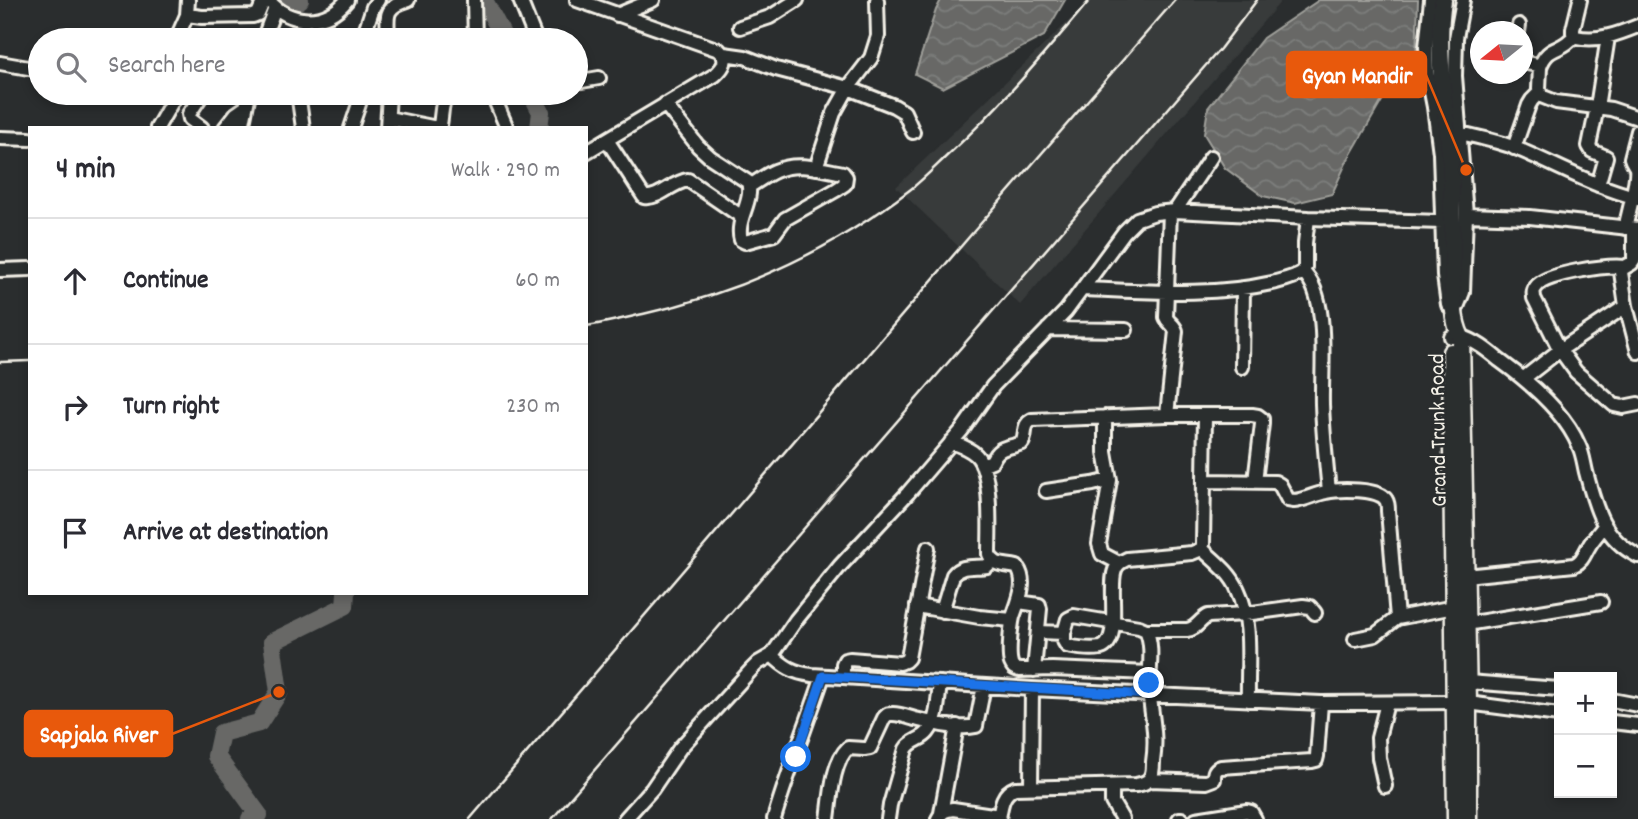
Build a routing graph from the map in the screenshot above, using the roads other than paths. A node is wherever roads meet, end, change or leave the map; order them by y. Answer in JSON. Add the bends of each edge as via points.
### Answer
{"nodes":[{"id":1,"x":188,"y":0,"type":"edge"},
{"id":2,"x":347,"y":0,"type":"edge"},
{"id":3,"x":378,"y":0,"type":"edge"},
{"id":4,"x":408,"y":0,"type":"edge"},
{"id":5,"x":474,"y":0,"type":"edge"},
{"id":6,"x":520,"y":0,"type":"edge"},
{"id":7,"x":577,"y":0,"type":"edge"},
{"id":8,"x":653,"y":0,"type":"edge"},
{"id":9,"x":797,"y":0,"type":"edge"},
{"id":10,"x":877,"y":0,"type":"edge"},
{"id":11,"x":1431,"y":0,"type":"edge"},
{"id":12,"x":1443,"y":0,"type":"edge"},
{"id":13,"x":1463,"y":0,"type":"edge"},
{"id":14,"x":1580,"y":0,"type":"edge"},
{"id":15,"x":269,"y":3,"type":"edge"},
{"id":16,"x":187,"y":15,"type":"junction"},
{"id":17,"x":617,"y":15,"type":"junction"},
{"id":18,"x":303,"y":19,"type":"junction"},
{"id":19,"x":1638,"y":26,"type":"edge"},
{"id":20,"x":740,"y":27,"type":"dead end"},
{"id":21,"x":181,"y":28,"type":"edge"},
{"id":22,"x":265,"y":28,"type":"edge"},
{"id":23,"x":302,"y":28,"type":"edge"},
{"id":24,"x":366,"y":28,"type":"edge"},
{"id":25,"x":388,"y":28,"type":"edge"},
{"id":26,"x":475,"y":28,"type":"edge"},
{"id":27,"x":531,"y":28,"type":"edge"},
{"id":28,"x":1574,"y":36,"type":"junction"},
{"id":29,"x":1608,"y":37,"type":"junction"},
{"id":30,"x":724,"y":54,"type":"junction"},
{"id":31,"x":0,"y":63,"type":"edge"},
{"id":32,"x":1533,"y":64,"type":"edge"},
{"id":33,"x":1540,"y":67,"type":"junction"},
{"id":34,"x":28,"y":68,"type":"edge"},
{"id":35,"x":599,"y":78,"type":"dead end"},
{"id":36,"x":588,"y":80,"type":"edge"},
{"id":37,"x":848,"y":88,"type":"junction"},
{"id":38,"x":1539,"y":93,"type":"junction"},
{"id":39,"x":665,"y":104,"type":"junction"},
{"id":40,"x":170,"y":105,"type":"edge"},
{"id":41,"x":194,"y":105,"type":"edge"},
{"id":42,"x":300,"y":105,"type":"edge"},
{"id":43,"x":359,"y":105,"type":"edge"},
{"id":44,"x":388,"y":105,"type":"edge"},
{"id":45,"x":442,"y":105,"type":"edge"},
{"id":46,"x":497,"y":105,"type":"edge"},
{"id":47,"x":246,"y":107,"type":"joint"},
{"id":48,"x":1597,"y":107,"type":"junction"},
{"id":49,"x":1638,"y":118,"type":"edge"},
{"id":50,"x":387,"y":123,"type":"edge"},
{"id":51,"x":158,"y":126,"type":"edge"},
{"id":52,"x":199,"y":126,"type":"edge"},
{"id":53,"x":227,"y":126,"type":"edge"},
{"id":54,"x":242,"y":126,"type":"edge"},
{"id":55,"x":303,"y":126,"type":"edge"},
{"id":56,"x":352,"y":126,"type":"edge"},
{"id":57,"x":420,"y":126,"type":"edge"},
{"id":58,"x":439,"y":126,"type":"edge"},
{"id":59,"x":506,"y":126,"type":"edge"},
{"id":60,"x":1638,"y":131,"type":"edge"},
{"id":61,"x":913,"y":132,"type":"dead end"},
{"id":62,"x":1460,"y":133,"type":"junction"},
{"id":63,"x":0,"y":138,"type":"edge"},
{"id":64,"x":28,"y":139,"type":"edge"},
{"id":65,"x":607,"y":140,"type":"junction"},
{"id":66,"x":1514,"y":148,"type":"junction"},
{"id":67,"x":588,"y":151,"type":"edge"},
{"id":68,"x":1211,"y":157,"type":"dead end"},
{"id":69,"x":816,"y":168,"type":"junction"},
{"id":70,"x":1598,"y":185,"type":"junction"},
{"id":71,"x":750,"y":187,"type":"junction"},
{"id":72,"x":1636,"y":197,"type":"edge"},
{"id":73,"x":1173,"y":211,"type":"junction"},
{"id":74,"x":1466,"y":215,"type":"junction"},
{"id":75,"x":742,"y":217,"type":"junction"},
{"id":76,"x":1308,"y":218,"type":"junction"},
{"id":77,"x":1442,"y":222,"type":"junction"},
{"id":78,"x":1633,"y":228,"type":"edge"},
{"id":79,"x":1632,"y":265,"type":"edge"},
{"id":80,"x":28,"y":269,"type":"edge"},
{"id":81,"x":0,"y":271,"type":"edge"},
{"id":82,"x":1303,"y":272,"type":"junction"},
{"id":83,"x":1243,"y":288,"type":"junction"},
{"id":84,"x":1082,"y":289,"type":"junction"},
{"id":85,"x":1167,"y":291,"type":"junction"},
{"id":86,"x":1626,"y":306,"type":"junction"},
{"id":87,"x":1634,"y":322,"type":"edge"},
{"id":88,"x":1456,"y":328,"type":"junction"},
{"id":89,"x":1048,"y":329,"type":"junction"},
{"id":90,"x":1126,"y":330,"type":"dead end"},
{"id":91,"x":1560,"y":351,"type":"junction"},
{"id":92,"x":1638,"y":352,"type":"edge"},
{"id":93,"x":1242,"y":367,"type":"dead end"},
{"id":94,"x":1524,"y":378,"type":"junction"},
{"id":95,"x":1638,"y":404,"type":"edge"},
{"id":96,"x":1167,"y":415,"type":"junction"},
{"id":97,"x":1205,"y":416,"type":"junction"},
{"id":98,"x":1105,"y":417,"type":"junction"},
{"id":99,"x":951,"y":442,"type":"junction"},
{"id":100,"x":982,"y":465,"type":"junction"},
{"id":101,"x":1110,"y":480,"type":"junction"},
{"id":102,"x":1205,"y":481,"type":"junction"},
{"id":103,"x":1255,"y":481,"type":"junction"},
{"id":104,"x":1046,"y":491,"type":"dead end"},
{"id":105,"x":1329,"y":491,"type":"junction"},
{"id":106,"x":1604,"y":526,"type":"junction"},
{"id":107,"x":928,"y":548,"type":"dead end"},
{"id":108,"x":1202,"y":549,"type":"junction"},
{"id":109,"x":1638,"y":556,"type":"edge"},
{"id":110,"x":992,"y":561,"type":"junction"},
{"id":111,"x":1119,"y":563,"type":"junction"},
{"id":112,"x":1465,"y":576,"type":"junction"},
{"id":113,"x":1019,"y":602,"type":"junction"},
{"id":114,"x":1601,"y":602,"type":"dead end"},
{"id":115,"x":917,"y":606,"type":"junction"},
{"id":116,"x":1454,"y":607,"type":"junction"},
{"id":117,"x":942,"y":611,"type":"junction"},
{"id":118,"x":1315,"y":613,"type":"dead end"},
{"id":119,"x":1245,"y":614,"type":"junction"},
{"id":120,"x":1397,"y":618,"type":"junction"},
{"id":121,"x":1012,"y":620,"type":"junction"},
{"id":122,"x":1112,"y":623,"type":"junction"},
{"id":123,"x":1466,"y":625,"type":"junction"},
{"id":124,"x":1146,"y":630,"type":"junction"},
{"id":125,"x":1038,"y":632,"type":"junction"},
{"id":126,"x":1065,"y":633,"type":"junction"},
{"id":127,"x":1355,"y":639,"type":"dead end"},
{"id":128,"x":772,"y":655,"type":"junction"},
{"id":129,"x":1034,"y":670,"type":"junction"},
{"id":130,"x":823,"y":676,"type":"junction"},
{"id":131,"x":843,"y":676,"type":"junction"},
{"id":132,"x":1150,"y":682,"type":"junction"},
{"id":133,"x":1468,"y":682,"type":"junction"},
{"id":134,"x":940,"y":683,"type":"junction"},
{"id":135,"x":984,"y":686,"type":"junction"},
{"id":136,"x":1032,"y":689,"type":"junction"},
{"id":137,"x":1554,"y":689,"type":"edge"},
{"id":138,"x":1248,"y":700,"type":"junction"},
{"id":139,"x":1617,"y":701,"type":"edge"},
{"id":140,"x":1321,"y":703,"type":"junction"},
{"id":141,"x":1387,"y":703,"type":"junction"},
{"id":142,"x":1461,"y":703,"type":"junction"},
{"id":143,"x":1638,"y":705,"type":"edge"},
{"id":144,"x":1554,"y":714,"type":"edge"},
{"id":145,"x":932,"y":723,"type":"junction"},
{"id":146,"x":1617,"y":723,"type":"edge"},
{"id":147,"x":1638,"y":725,"type":"edge"},
{"id":148,"x":957,"y":726,"type":"junction"},
{"id":149,"x":1150,"y":780,"type":"junction"},
{"id":150,"x":1112,"y":786,"type":"junction"},
{"id":151,"x":1385,"y":786,"type":"dead end"},
{"id":152,"x":1031,"y":787,"type":"junction"},
{"id":153,"x":940,"y":816,"type":"edge"},
{"id":154,"x":999,"y":818,"type":"edge"},
{"id":155,"x":625,"y":819,"type":"edge"},
{"id":156,"x":774,"y":819,"type":"edge"},
{"id":157,"x":828,"y":819,"type":"edge"},
{"id":158,"x":888,"y":819,"type":"edge"},
{"id":159,"x":1122,"y":819,"type":"edge"},
{"id":160,"x":1196,"y":819,"type":"edge"},
{"id":161,"x":1255,"y":819,"type":"edge"},
{"id":162,"x":1456,"y":819,"type":"edge"},
{"id":163,"x":1468,"y":819,"type":"edge"}],
"edges":[{"from":1,"to":16,"type":"street"},
{"from":2,"to":18,"type":"street","via":[[332,14]]},
{"from":3,"to":24,"type":"street"},
{"from":4,"to":25,"type":"street","via":[[389,9]]},
{"from":5,"to":26,"type":"street"},
{"from":6,"to":27,"type":"street"},
{"from":7,"to":17,"type":"street"},
{"from":8,"to":17,"type":"street"},
{"from":9,"to":20,"type":"street","via":[[770,18]]},
{"from":10,"to":37,"type":"street","via":[[878,36],[871,58]]},
{"from":11,"to":77,"type":"street","via":[[1427,71],[1440,153]]},
{"from":12,"to":88,"type":"main road","via":[[1439,47],[1451,176]]},
{"from":13,"to":62,"type":"street","via":[[1455,58]]},
{"from":14,"to":28,"type":"street"},
{"from":15,"to":16,"type":"street","via":[[253,16]]},
{"from":15,"to":18,"type":"street","via":[[284,14]]},
{"from":15,"to":22,"type":"street"},
{"from":16,"to":21,"type":"street"},
{"from":17,"to":30,"type":"street"},
{"from":18,"to":23,"type":"street"},
{"from":19,"to":29,"type":"street"},
{"from":28,"to":29,"type":"street"},
{"from":28,"to":33,"type":"street","via":[[1548,52]]},
{"from":29,"to":48,"type":"street"},
{"from":30,"to":37,"type":"street"},
{"from":30,"to":39,"type":"street","via":[[724,67],[715,75]]},
{"from":31,"to":34,"type":"street"},
{"from":32,"to":33,"type":"street"},
{"from":33,"to":38,"type":"street"},
{"from":35,"to":36,"type":"street"},
{"from":37,"to":61,"type":"street","via":[[904,112]]},
{"from":37,"to":69,"type":"street","via":[[834,113]]},
{"from":38,"to":48,"type":"street","via":[[1556,102]]},
{"from":38,"to":66,"type":"street","via":[[1529,105]]},
{"from":39,"to":65,"type":"street"},
{"from":39,"to":71,"type":"street","via":[[698,146]]},
{"from":40,"to":51,"type":"street"},
{"from":41,"to":52,"type":"street","via":[[188,114]]},
{"from":42,"to":55,"type":"street"},
{"from":43,"to":56,"type":"street"},
{"from":44,"to":50,"type":"street"},
{"from":45,"to":58,"type":"street"},
{"from":46,"to":59,"type":"street"},
{"from":47,"to":53,"type":"street"},
{"from":47,"to":54,"type":"street"},
{"from":48,"to":49,"type":"street"},
{"from":48,"to":70,"type":"street","via":[[1589,146],[1606,157]]},
{"from":50,"to":57,"type":"street"},
{"from":60,"to":72,"type":"street","via":[[1631,158],[1637,172]]},
{"from":62,"to":66,"type":"street"},
{"from":62,"to":74,"type":"street"},
{"from":63,"to":64,"type":"street"},
{"from":65,"to":67,"type":"street"},
{"from":65,"to":75,"type":"street","via":[[644,197],[688,180]]},
{"from":66,"to":70,"type":"street"},
{"from":68,"to":73,"type":"street"},
{"from":69,"to":71,"type":"street","via":[[788,167]]},
{"from":69,"to":75,"type":"street","via":[[843,173],[845,184],[785,219],[769,236],[741,240]]},
{"from":70,"to":72,"type":"street"},
{"from":71,"to":75,"type":"street"},
{"from":72,"to":78,"type":"street"},
{"from":73,"to":76,"type":"street"},
{"from":73,"to":84,"type":"street","via":[[1137,219]]},
{"from":73,"to":85,"type":"street"},
{"from":74,"to":78,"type":"street"},
{"from":74,"to":88,"type":"street"},
{"from":76,"to":77,"type":"street"},
{"from":76,"to":82,"type":"street"},
{"from":77,"to":88,"type":"street","via":[[1446,296]]},
{"from":78,"to":79,"type":"street"},
{"from":79,"to":86,"type":"street","via":[[1621,272]]},
{"from":79,"to":91,"type":"street","via":[[1575,272],[1536,287],[1534,298]]},
{"from":80,"to":81,"type":"street"},
{"from":82,"to":83,"type":"street"},
{"from":82,"to":105,"type":"street","via":[[1317,295],[1320,315]]},
{"from":83,"to":85,"type":"street"},
{"from":83,"to":93,"type":"street"},
{"from":84,"to":85,"type":"street"},
{"from":84,"to":89,"type":"street"},
{"from":85,"to":96,"type":"street","via":[[1166,317],[1176,331]]},
{"from":86,"to":87,"type":"street"},
{"from":86,"to":91,"type":"street"},
{"from":87,"to":92,"type":"street"},
{"from":88,"to":94,"type":"street"},
{"from":88,"to":112,"type":"main road","name":"Grand Trunk Road"},
{"from":88,"to":116,"type":"main road","name":"Grand Trunk Road"},
{"from":89,"to":90,"type":"street"},
{"from":89,"to":99,"type":"street","via":[[993,386]]},
{"from":91,"to":94,"type":"street"},
{"from":91,"to":95,"type":"street","via":[[1576,372],[1614,405]]},
{"from":94,"to":106,"type":"street","via":[[1573,434]]},
{"from":96,"to":97,"type":"street"},
{"from":96,"to":98,"type":"street"},
{"from":97,"to":102,"type":"street"},
{"from":97,"to":103,"type":"street","via":[[1262,419]]},
{"from":98,"to":100,"type":"street","via":[[1032,420],[1022,443],[999,450],[992,461]]},
{"from":98,"to":101,"type":"street"},
{"from":99,"to":100,"type":"street","via":[[977,456]]},
{"from":99,"to":128,"type":"street","via":[[840,566]]},
{"from":100,"to":110,"type":"street"},
{"from":101,"to":104,"type":"street"},
{"from":101,"to":111,"type":"street","via":[[1099,544],[1101,554]]},
{"from":102,"to":103,"type":"street"},
{"from":102,"to":108,"type":"street"},
{"from":103,"to":105,"type":"street","via":[[1275,482],[1294,502]]},
{"from":105,"to":120,"type":"street","via":[[1372,492],[1386,500]]},
{"from":106,"to":109,"type":"street","via":[[1614,540]]},
{"from":106,"to":112,"type":"street","via":[[1574,565]]},
{"from":107,"to":115,"type":"street"},
{"from":108,"to":111,"type":"street"},
{"from":108,"to":119,"type":"street","via":[[1238,588]]},
{"from":110,"to":113,"type":"street","via":[[1021,572]]},
{"from":110,"to":117,"type":"street","via":[[987,566],[956,570]]},
{"from":111,"to":122,"type":"street","via":[[1113,574]]},
{"from":112,"to":123,"type":"main road","name":"Grand Trunk Road"},
{"from":113,"to":121,"type":"street"},
{"from":113,"to":125,"type":"street","via":[[1039,606]]},
{"from":114,"to":123,"type":"street"},
{"from":115,"to":117,"type":"street"},
{"from":115,"to":131,"type":"street","via":[[905,662],[845,660]]},
{"from":116,"to":120,"type":"street"},
{"from":116,"to":142,"type":"main road","name":"Grand Trunk Road"},
{"from":117,"to":121,"type":"street"},
{"from":118,"to":119,"type":"street","via":[[1303,606]]},
{"from":119,"to":124,"type":"street","via":[[1208,616],[1187,631]]},
{"from":119,"to":138,"type":"street"},
{"from":120,"to":127,"type":"street","via":[[1375,635]]},
{"from":121,"to":129,"type":"street","via":[[1011,664],[1015,669]]},
{"from":122,"to":124,"type":"street"},
{"from":122,"to":126,"type":"street","via":[[1074,616],[1068,619]]},
{"from":122,"to":126,"type":"street","via":[[1111,638],[1100,648],[1067,646]]},
{"from":123,"to":133,"type":"main road","name":"Grand Trunk Road"},
{"from":124,"to":132,"type":"street"},
{"from":125,"to":126,"type":"street"},
{"from":125,"to":129,"type":"street"},
{"from":128,"to":130,"type":"street","via":[[797,673]]},
{"from":128,"to":155,"type":"street","via":[[758,663],[702,723]]},
{"from":129,"to":132,"type":"street"},
{"from":130,"to":131,"type":"street"},
{"from":130,"to":156,"type":"street"},
{"from":131,"to":134,"type":"street"},
{"from":132,"to":136,"type":"street"},
{"from":132,"to":138,"type":"street"},
{"from":132,"to":149,"type":"street","via":[[1156,744]]},
{"from":133,"to":137,"type":"street"},
{"from":133,"to":142,"type":"main road","name":"Grand Trunk Road"},
{"from":134,"to":135,"type":"street"},
{"from":134,"to":145,"type":"street"},
{"from":135,"to":136,"type":"street"},
{"from":135,"to":148,"type":"street","via":[[976,726]]},
{"from":136,"to":152,"type":"street"},
{"from":138,"to":140,"type":"street"},
{"from":139,"to":143,"type":"street"},
{"from":140,"to":141,"type":"street"},
{"from":140,"to":149,"type":"street","via":[[1316,760],[1221,767],[1206,782]]},
{"from":141,"to":142,"type":"street"},
{"from":141,"to":151,"type":"street","via":[[1378,738]]},
{"from":142,"to":144,"type":"street"},
{"from":142,"to":162,"type":"main road","name":"Grand Trunk Road"},
{"from":142,"to":163,"type":"main road","name":"Grand Trunk Road"},
{"from":145,"to":148,"type":"street"},
{"from":145,"to":157,"type":"street","via":[[891,713],[870,748],[846,750],[836,769]]},
{"from":145,"to":158,"type":"street","via":[[928,733],[907,746]]},
{"from":146,"to":147,"type":"street"},
{"from":148,"to":153,"type":"street"},
{"from":149,"to":150,"type":"street"},
{"from":150,"to":152,"type":"street"},
{"from":150,"to":159,"type":"street","via":[[1112,803]]},
{"from":152,"to":154,"type":"street","via":[[1007,792]]},
{"from":153,"to":154,"type":"street","via":[[953,809]]},
{"from":160,"to":161,"type":"street","via":[[1247,811]]}]}
